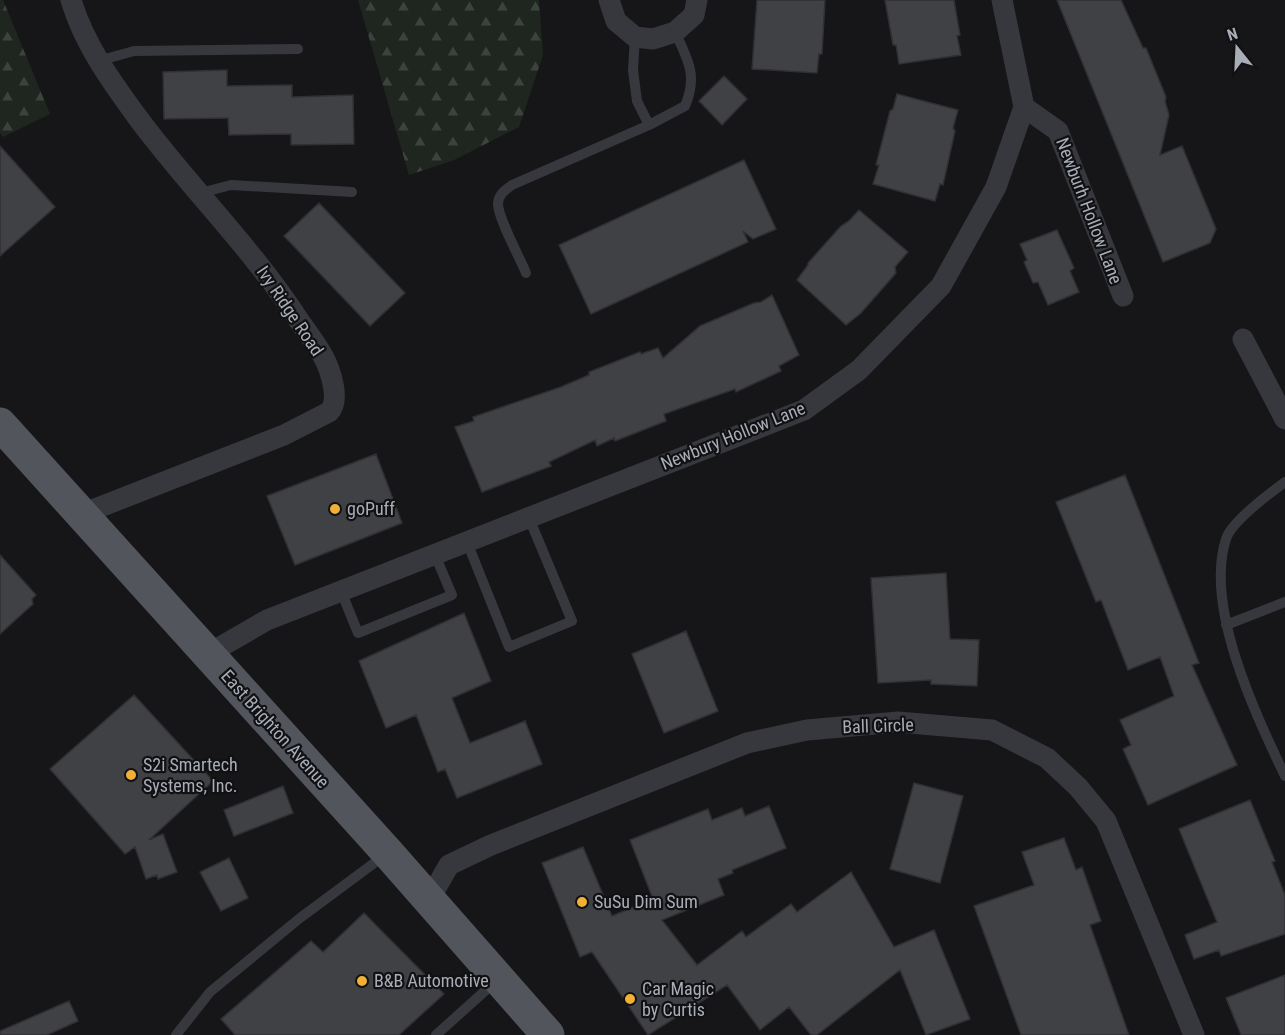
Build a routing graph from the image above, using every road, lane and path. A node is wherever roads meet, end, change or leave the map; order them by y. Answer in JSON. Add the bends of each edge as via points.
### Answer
{"nodes":[{"id":1,"x":71,"y":0,"type":"edge"},
{"id":2,"x":609,"y":0,"type":"edge"},
{"id":3,"x":697,"y":0,"type":"edge"},
{"id":4,"x":1002,"y":0,"type":"edge"},
{"id":5,"x":675,"y":32,"type":"junction"},
{"id":6,"x":634,"y":37,"type":"junction"},
{"id":7,"x":298,"y":48,"type":"dead end"},
{"id":8,"x":98,"y":61,"type":"junction"},
{"id":9,"x":1024,"y":107,"type":"junction"},
{"id":10,"x":649,"y":125,"type":"junction"},
{"id":11,"x":352,"y":192,"type":"dead end"},
{"id":12,"x":200,"y":193,"type":"junction"},
{"id":13,"x":526,"y":273,"type":"dead end"},
{"id":14,"x":1123,"y":296,"type":"dead end"},
{"id":15,"x":1243,"y":339,"type":"dead end"},
{"id":16,"x":1285,"y":419,"type":"edge"},
{"id":17,"x":0,"y":424,"type":"edge"},
{"id":18,"x":1285,"y":482,"type":"edge"},
{"id":19,"x":82,"y":513,"type":"junction"},
{"id":20,"x":529,"y":518,"type":"junction"},
{"id":21,"x":467,"y":542,"type":"junction"},
{"id":22,"x":435,"y":555,"type":"junction"},
{"id":23,"x":341,"y":591,"type":"junction"},
{"id":24,"x":1285,"y":602,"type":"edge"},
{"id":25,"x":1226,"y":625,"type":"junction"},
{"id":26,"x":208,"y":654,"type":"junction"},
{"id":27,"x":1285,"y":776,"type":"edge"},
{"id":28,"x":388,"y":853,"type":"junction"},
{"id":29,"x":429,"y":900,"type":"junction"},
{"id":30,"x":499,"y":978,"type":"junction"},
{"id":31,"x":176,"y":1035,"type":"edge"},
{"id":32,"x":436,"y":1035,"type":"edge"},
{"id":33,"x":548,"y":1035,"type":"edge"},
{"id":34,"x":1194,"y":1035,"type":"edge"}],
"edges":[{"from":1,"to":8,"type":"street","name":"Ivy Ridge Road","via":[[77,21]]},
{"from":2,"to":6,"type":"street","via":[[616,21]]},
{"from":3,"to":5,"type":"street","via":[[694,15]]},
{"from":4,"to":9,"type":"street"},
{"from":5,"to":6,"type":"street","via":[[653,39]]},
{"from":5,"to":10,"type":"lane","via":[[692,76],[690,96],[685,106]]},
{"from":6,"to":10,"type":"lane","via":[[637,101]]},
{"from":7,"to":8,"type":"lane","via":[[134,51]]},
{"from":8,"to":12,"type":"street","name":"Ivy Ridge Road","via":[[139,120]]},
{"from":9,"to":14,"type":"street","name":"Newburh Hollow Lane","via":[[1058,130]]},
{"from":9,"to":20,"type":"street","name":"Newbury Hollow Lane","via":[[996,187],[941,286],[859,370],[804,410]]},
{"from":10,"to":13,"type":"lane","via":[[502,192],[498,204],[501,216]]},
{"from":11,"to":12,"type":"lane","via":[[231,185]]},
{"from":12,"to":19,"type":"street","name":"Ivy Ridge Road","via":[[277,286],[323,357],[335,394],[333,408],[284,435]]},
{"from":15,"to":16,"type":"street"},
{"from":17,"to":19,"type":"main road","name":"East Brighton Avenue"},
{"from":18,"to":25,"type":"lane","via":[[1254,505],[1226,537],[1219,583]]},
{"from":19,"to":26,"type":"main road","name":"East Brighton Avenue"},
{"from":20,"to":21,"type":"street","name":"Newbury Hollow Lane"},
{"from":20,"to":21,"type":"lane","via":[[572,621],[509,647]]},
{"from":21,"to":22,"type":"street","name":"Newbury Hollow Lane"},
{"from":22,"to":23,"type":"street","name":"Newbury Hollow Lane"},
{"from":22,"to":23,"type":"lane","via":[[452,595],[358,633]]},
{"from":23,"to":26,"type":"street","name":"Newbury Hollow Lane","via":[[267,620]]},
{"from":24,"to":25,"type":"lane"},
{"from":25,"to":27,"type":"lane","via":[[1257,718]]},
{"from":26,"to":28,"type":"main road","name":"East Brighton Avenue"},
{"from":28,"to":29,"type":"main road","name":"East Brighton Avenue"},
{"from":28,"to":31,"type":"lane","via":[[210,992]]},
{"from":29,"to":30,"type":"main road","name":"East Brighton Avenue"},
{"from":29,"to":34,"type":"street","name":"Ball Circle","via":[[449,865],[747,743],[807,730],[898,722],[992,730],[1047,758],[1106,821]]},
{"from":30,"to":32,"type":"lane"},
{"from":30,"to":33,"type":"main road","name":"East Brighton Avenue"}]}
